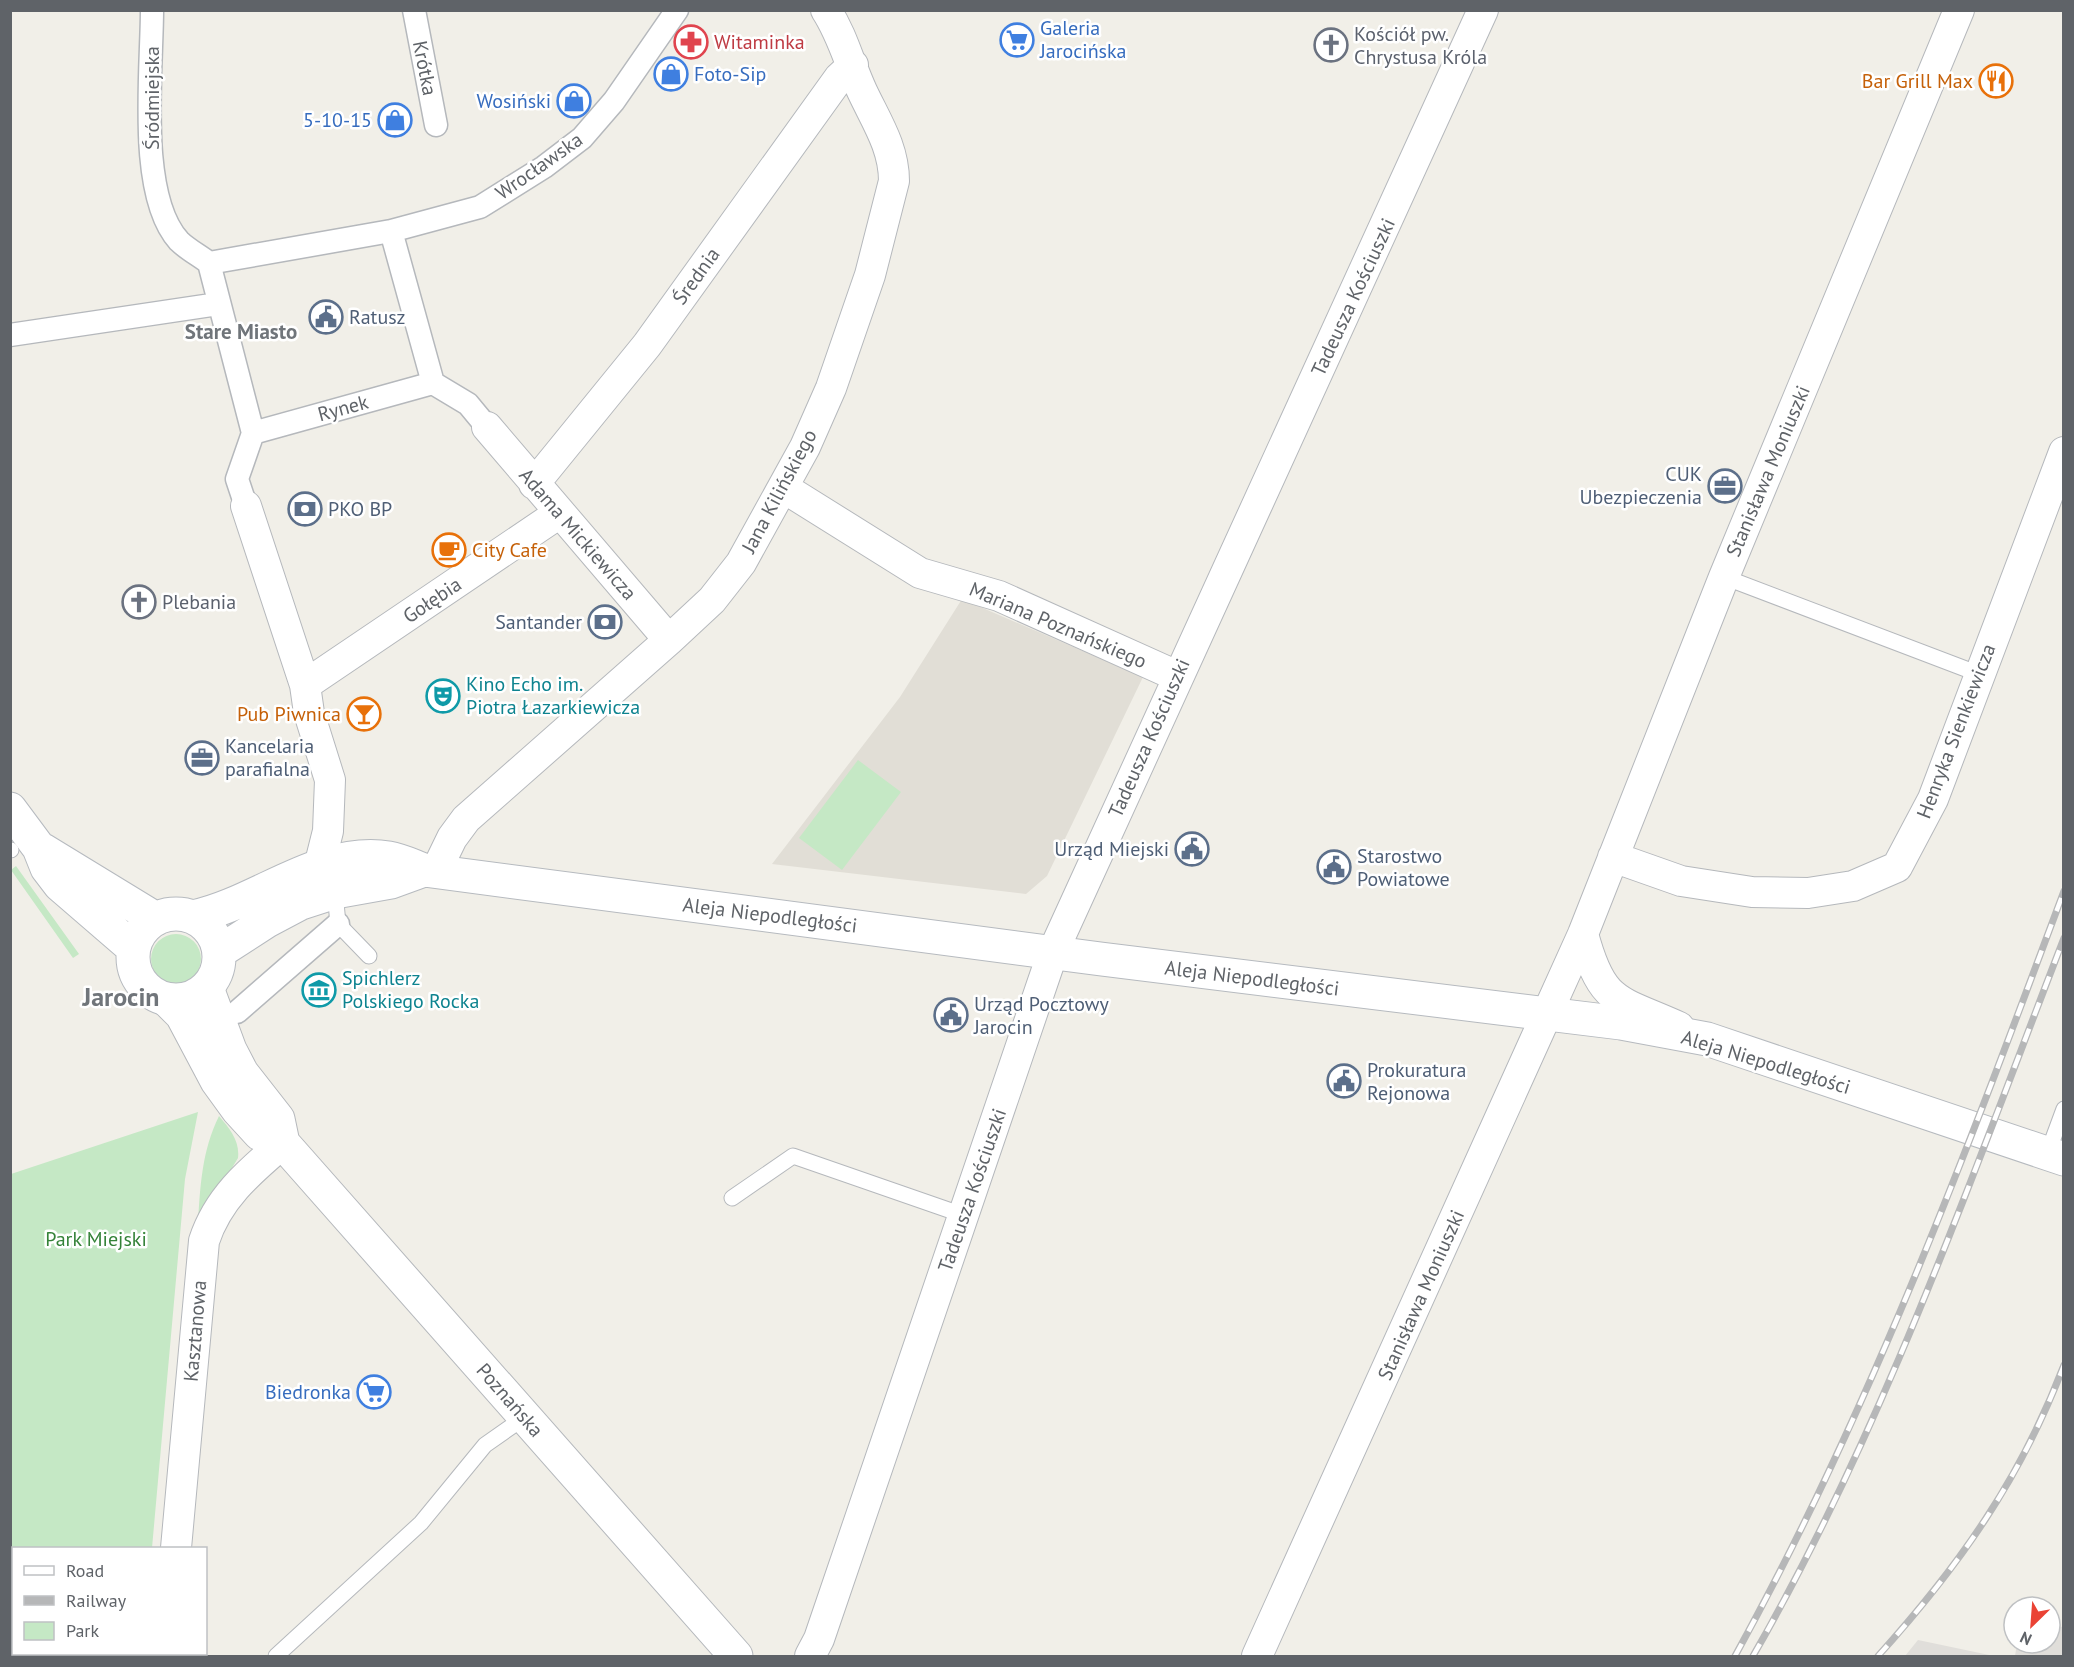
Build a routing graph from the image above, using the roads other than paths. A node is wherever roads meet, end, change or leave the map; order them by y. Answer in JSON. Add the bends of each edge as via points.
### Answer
{"nodes":[{"id":1,"x":152,"y":10,"type":"edge"},
{"id":2,"x":414,"y":10,"type":"edge"},
{"id":3,"x":677,"y":10,"type":"edge"},
{"id":4,"x":826,"y":10,"type":"edge"},
{"id":5,"x":1483,"y":10,"type":"edge"},
{"id":6,"x":1959,"y":10,"type":"edge"},
{"id":7,"x":853,"y":65,"type":"junction"},
{"id":8,"x":436,"y":125,"type":"dead end"},
{"id":9,"x":391,"y":231,"type":"junction"},
{"id":10,"x":209,"y":262,"type":"junction"},
{"id":11,"x":218,"y":304,"type":"junction"},
{"id":12,"x":10,"y":335,"type":"edge"},
{"id":13,"x":433,"y":383,"type":"junction"},
{"id":14,"x":487,"y":428,"type":"joint"},
{"id":15,"x":253,"y":433,"type":"junction"},
{"id":16,"x":2064,"y":452,"type":"edge"},
{"id":17,"x":534,"y":483,"type":"junction"},
{"id":18,"x":784,"y":488,"type":"junction"},
{"id":19,"x":246,"y":506,"type":"joint"},
{"id":20,"x":558,"y":514,"type":"junction"},
{"id":21,"x":1724,"y":577,"type":"junction"},
{"id":22,"x":669,"y":640,"type":"junction"},
{"id":23,"x":1979,"y":674,"type":"junction"},
{"id":24,"x":1177,"y":676,"type":"junction"},
{"id":25,"x":305,"y":685,"type":"junction"},
{"id":26,"x":10,"y":809,"type":"edge"},
{"id":27,"x":20,"y":849,"type":"edge"},
{"id":28,"x":1613,"y":857,"type":"junction"},
{"id":29,"x":430,"y":870,"type":"junction"},
{"id":30,"x":327,"y":879,"type":"junction"},
{"id":31,"x":193,"y":917,"type":"junction"},
{"id":32,"x":156,"y":919,"type":"junction"},
{"id":33,"x":338,"y":924,"type":"junction"},
{"id":34,"x":1583,"y":934,"type":"junction"},
{"id":35,"x":133,"y":948,"type":"junction"},
{"id":36,"x":219,"y":952,"type":"junction"},
{"id":37,"x":1053,"y":952,"type":"junction"},
{"id":38,"x":369,"y":956,"type":"dead end"},
{"id":39,"x":207,"y":988,"type":"junction"},
{"id":40,"x":167,"y":1000,"type":"junction"},
{"id":41,"x":237,"y":1012,"type":"dead end"},
{"id":42,"x":1547,"y":1014,"type":"junction"},
{"id":43,"x":1707,"y":1039,"type":"junction"},
{"id":44,"x":2064,"y":1109,"type":"edge"},
{"id":45,"x":283,"y":1143,"type":"junction"},
{"id":46,"x":2055,"y":1157,"type":"edge"},
{"id":47,"x":732,"y":1198,"type":"dead end"},
{"id":48,"x":963,"y":1215,"type":"junction"},
{"id":49,"x":525,"y":1417,"type":"junction"},
{"id":50,"x":176,"y":1547,"type":"edge"},
{"id":51,"x":276,"y":1656,"type":"edge"},
{"id":52,"x":736,"y":1656,"type":"edge"},
{"id":53,"x":810,"y":1656,"type":"edge"},
{"id":54,"x":1257,"y":1656,"type":"edge"}],
"edges":[{"from":1,"to":10,"type":"street","name":"Śródmiejska","via":[[149,148],[156,184],[166,218],[179,241]]},
{"from":2,"to":8,"type":"street","name":"Krótka"},
{"from":3,"to":9,"type":"street","name":"Wrocławska","via":[[615,101],[582,138],[480,207]]},
{"from":4,"to":7,"type":"street","name":"Jana Kilińskiego"},
{"from":5,"to":24,"type":"street","name":"Tadeusza Kościuszki"},
{"from":6,"to":21,"type":"street","name":"Stanisława Moniuszki"},
{"from":7,"to":17,"type":"street","name":"Średnia","via":[[839,78],[647,345]]},
{"from":7,"to":18,"type":"street","name":"Jana Kilińskiego","via":[[881,125],[894,166],[894,181],[870,275],[842,360]]},
{"from":9,"to":10,"type":"street"},
{"from":9,"to":13,"type":"street"},
{"from":10,"to":11,"type":"street"},
{"from":11,"to":12,"type":"street"},
{"from":11,"to":15,"type":"street"},
{"from":13,"to":14,"type":"street","via":[[468,404]]},
{"from":13,"to":15,"type":"street","name":"Rynek"},
{"from":14,"to":17,"type":"street","name":"Adama Mickiewicza"},
{"from":15,"to":19,"type":"street","via":[[237,479]]},
{"from":16,"to":23,"type":"street","name":"Henryka Sienkiewicza"},
{"from":17,"to":20,"type":"street","name":"Adama Mickiewicza"},
{"from":18,"to":22,"type":"street","name":"Jana Kilińskiego","via":[[727,583]]},
{"from":18,"to":24,"type":"street","name":"Mariana Poznańskiego","via":[[920,573],[999,596]]},
{"from":19,"to":25,"type":"street"},
{"from":20,"to":22,"type":"street","name":"Adama Mickiewicza"},
{"from":20,"to":25,"type":"street","name":"Gołębia"},
{"from":21,"to":23,"type":"lane"},
{"from":21,"to":28,"type":"street","name":"Stanisława Moniuszki"},
{"from":22,"to":29,"type":"street","name":"Jana Kilińskiego","via":[[466,819]]},
{"from":23,"to":28,"type":"street","name":"Henryka Sienkiewicza","via":[[1933,799],[1898,867],[1853,886],[1808,893],[1752,892],[1681,881]]},
{"from":24,"to":37,"type":"street","name":"Tadeusza Kościuszki"},
{"from":25,"to":30,"type":"street","via":[[330,780]]},
{"from":26,"to":27,"type":"main road"},
{"from":27,"to":32,"type":"main road"},
{"from":27,"to":35,"type":"main road","via":[[47,868],[60,885]]},
{"from":28,"to":34,"type":"street","name":"Stanisława Moniuszki"},
{"from":29,"to":30,"type":"main road","name":"Aleja Niepodległości","via":[[391,882]]},
{"from":29,"to":37,"type":"main road","name":"Aleja Niepodległości"},
{"from":30,"to":31,"type":"main road","name":"Aleja Niepodległości","via":[[277,883],[229,908]]},
{"from":30,"to":33,"type":"lane"},
{"from":30,"to":36,"type":"main road","name":"Aleja Niepodległości","via":[[301,903]]},
{"from":31,"to":32,"type":"main road","via":[[174,914]]},
{"from":31,"to":36,"type":"main road","via":[[208,928]]},
{"from":32,"to":35,"type":"main road","via":[[146,926]]},
{"from":33,"to":38,"type":"lane"},
{"from":33,"to":41,"type":"street"},
{"from":34,"to":42,"type":"street","name":"Stanisława Moniuszki"},
{"from":34,"to":43,"type":"street","via":[[1596,974],[1613,998]]},
{"from":35,"to":40,"type":"main road","via":[[135,972],[142,985]]},
{"from":36,"to":39,"type":"main road","via":[[217,970]]},
{"from":37,"to":42,"type":"main road","name":"Aleja Niepodległości"},
{"from":37,"to":48,"type":"street","name":"Tadeusza Kościuszki"},
{"from":39,"to":40,"type":"main road","via":[[189,999]]},
{"from":39,"to":45,"type":"main road","name":"Poznańska","via":[[230,1050],[278,1119]]},
{"from":40,"to":45,"type":"main road","name":"Poznańska","via":[[182,1015],[217,1081],[238,1110],[260,1134]]},
{"from":42,"to":43,"type":"main road","name":"Aleja Niepodległości"},
{"from":42,"to":54,"type":"street","name":"Stanisława Moniuszki"},
{"from":43,"to":46,"type":"main road","name":"Aleja Niepodległości"},
{"from":44,"to":46,"type":"lane"},
{"from":45,"to":49,"type":"main road","name":"Poznańska"},
{"from":45,"to":50,"type":"street","name":"Kasztanowa","via":[[226,1196],[204,1241]]},
{"from":47,"to":48,"type":"lane","via":[[793,1156]]},
{"from":48,"to":53,"type":"street","name":"Tadeusza Kościuszki"},
{"from":49,"to":51,"type":"lane","via":[[485,1445],[421,1523]]},
{"from":49,"to":52,"type":"main road","name":"Poznańska"}]}
